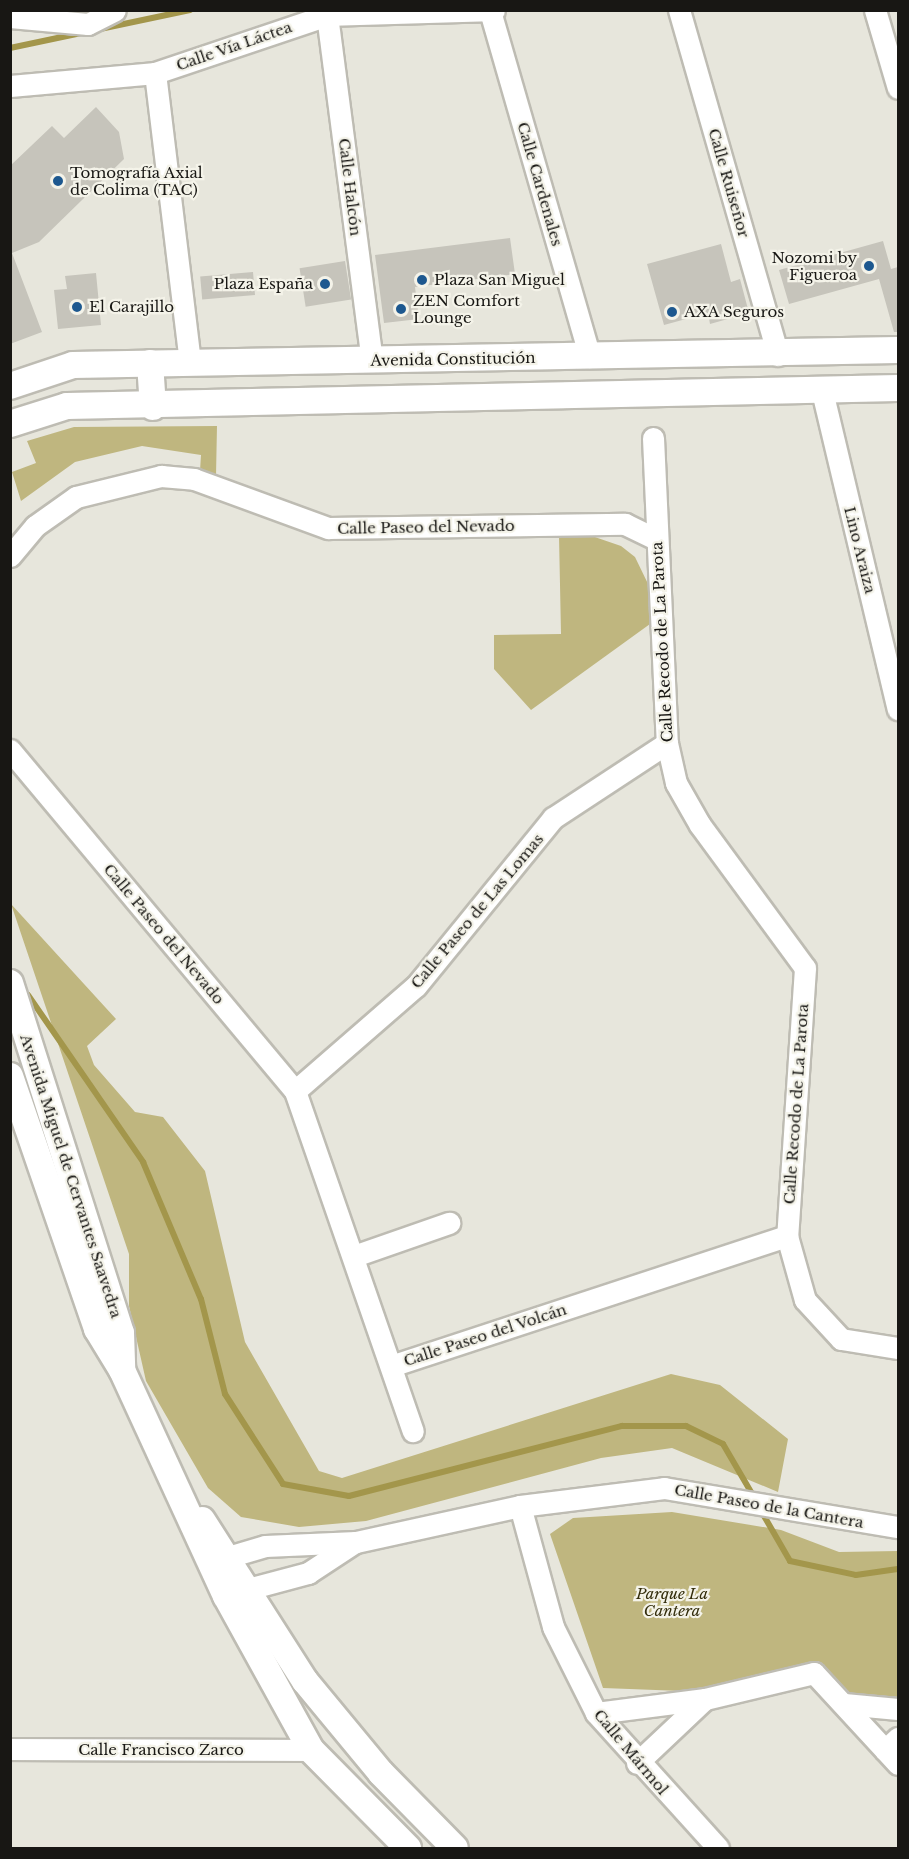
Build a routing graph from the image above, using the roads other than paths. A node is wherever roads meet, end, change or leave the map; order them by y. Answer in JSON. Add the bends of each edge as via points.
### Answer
{"nodes":[{"id":1,"x":115,"y":10,"type":"edge"},
{"id":2,"x":679,"y":10,"type":"edge"},
{"id":3,"x":875,"y":10,"type":"edge"},
{"id":4,"x":492,"y":11,"type":"edge"},
{"id":5,"x":327,"y":15,"type":"junction"},
{"id":6,"x":10,"y":17,"type":"edge"},
{"id":7,"x":155,"y":73,"type":"junction"},
{"id":8,"x":10,"y":86,"type":"edge"},
{"id":9,"x":898,"y":88,"type":"edge"},
{"id":10,"x":898,"y":351,"type":"edge"},
{"id":11,"x":778,"y":355,"type":"junction"},
{"id":12,"x":590,"y":357,"type":"junction"},
{"id":13,"x":372,"y":360,"type":"junction"},
{"id":14,"x":190,"y":361,"type":"junction"},
{"id":15,"x":150,"y":363,"type":"junction"},
{"id":16,"x":10,"y":386,"type":"edge"},
{"id":17,"x":898,"y":388,"type":"edge"},
{"id":18,"x":822,"y":391,"type":"junction"},
{"id":19,"x":153,"y":407,"type":"junction"},
{"id":20,"x":10,"y":424,"type":"edge"},
{"id":21,"x":652,"y":438,"type":"dead end"},
{"id":22,"x":656,"y":539,"type":"junction"},
{"id":23,"x":10,"y":556,"type":"edge"},
{"id":24,"x":898,"y":709,"type":"edge"},
{"id":25,"x":667,"y":742,"type":"junction"},
{"id":26,"x":10,"y":750,"type":"edge"},
{"id":27,"x":10,"y":983,"type":"edge"},
{"id":28,"x":18,"y":1036,"type":"edge"},
{"id":29,"x":10,"y":1076,"type":"edge"},
{"id":30,"x":295,"y":1091,"type":"junction"},
{"id":31,"x":449,"y":1223,"type":"dead end"},
{"id":32,"x":787,"y":1236,"type":"junction"},
{"id":33,"x":354,"y":1256,"type":"junction"},
{"id":34,"x":898,"y":1348,"type":"edge"},
{"id":35,"x":391,"y":1366,"type":"junction"},
{"id":36,"x":122,"y":1370,"type":"junction"},
{"id":37,"x":413,"y":1431,"type":"dead end"},
{"id":38,"x":520,"y":1506,"type":"junction"},
{"id":39,"x":898,"y":1527,"type":"edge"},
{"id":40,"x":356,"y":1542,"type":"junction"},
{"id":41,"x":219,"y":1560,"type":"junction"},
{"id":42,"x":236,"y":1593,"type":"junction"},
{"id":43,"x":705,"y":1699,"type":"junction"},
{"id":44,"x":844,"y":1704,"type":"junction"},
{"id":45,"x":898,"y":1709,"type":"edge"},
{"id":46,"x":596,"y":1713,"type":"junction"},
{"id":47,"x":10,"y":1749,"type":"edge"},
{"id":48,"x":311,"y":1750,"type":"junction"},
{"id":49,"x":894,"y":1751,"type":"edge"},
{"id":50,"x":637,"y":1763,"type":"junction"},
{"id":51,"x":408,"y":1848,"type":"edge"},
{"id":52,"x":455,"y":1848,"type":"edge"},
{"id":53,"x":718,"y":1848,"type":"edge"}],
"edges":[{"from":1,"to":6,"type":"street","via":[[88,24]]},
{"from":2,"to":11,"type":"street","name":"Calle Ruiseñor"},
{"from":3,"to":9,"type":"street"},
{"from":4,"to":5,"type":"street","name":"Calle Vía Láctea"},
{"from":4,"to":12,"type":"street","name":"Calle Cardenales"},
{"from":5,"to":7,"type":"street","name":"Calle Vía Láctea"},
{"from":5,"to":13,"type":"street","name":"Calle Halcón"},
{"from":7,"to":8,"type":"street","name":"Calle Vía Láctea"},
{"from":7,"to":14,"type":"street"},
{"from":10,"to":11,"type":"street","name":"Avenida Constitución"},
{"from":11,"to":12,"type":"street","name":"Avenida Constitución"},
{"from":12,"to":13,"type":"street","name":"Avenida Constitución"},
{"from":13,"to":14,"type":"street","name":"Avenida Constitución"},
{"from":14,"to":15,"type":"street","name":"Avenida Constitución"},
{"from":15,"to":16,"type":"street","name":"Avenida Constitución","via":[[73,365]]},
{"from":15,"to":19,"type":"street"},
{"from":17,"to":18,"type":"street"},
{"from":18,"to":19,"type":"street"},
{"from":18,"to":24,"type":"street","name":"Lino Araiza"},
{"from":19,"to":20,"type":"street","via":[[67,406]]},
{"from":21,"to":22,"type":"street","name":"Calle Recodo de La Parota"},
{"from":22,"to":23,"type":"street","name":"Calle Paseo del Nevado","via":[[625,524],[328,528],[194,479],[161,476],[76,497],[35,526]]},
{"from":22,"to":25,"type":"street","name":"Calle Recodo de La Parota"},
{"from":25,"to":30,"type":"street","name":"Calle Paseo de Las Lomas","via":[[553,818],[416,986]]},
{"from":25,"to":32,"type":"street","name":"Calle Recodo de La Parota","via":[[676,783],[700,825],[805,968]]},
{"from":26,"to":30,"type":"street","name":"Calle Paseo del Nevado"},
{"from":27,"to":28,"type":"street","name":"Avenida Miguel de Cervantes Saavedra"},
{"from":28,"to":36,"type":"street","name":"Avenida Miguel de Cervantes Saavedra","via":[[121,1333]]},
{"from":29,"to":36,"type":"street","name":"Avenida Miguel de Cervantes Saavedra","via":[[97,1329]]},
{"from":30,"to":33,"type":"street","name":"Calle Paseo del Volcán"},
{"from":31,"to":33,"type":"street"},
{"from":32,"to":34,"type":"street","name":"Calle Recodo de La Parota","via":[[805,1300],[841,1339]]},
{"from":32,"to":35,"type":"street","name":"Calle Paseo del Volcán"},
{"from":33,"to":35,"type":"street","name":"Calle Paseo del Volcán"},
{"from":35,"to":37,"type":"street"},
{"from":36,"to":41,"type":"street","name":"Avenida Miguel de Cervantes Saavedra","via":[[176,1483]]},
{"from":38,"to":39,"type":"street","name":"Calle Paseo de la Cantera","via":[[664,1488]]},
{"from":38,"to":40,"type":"street","name":"Calle Paseo de la Cantera"},
{"from":38,"to":46,"type":"street","name":"Calle Mármol","via":[[553,1627]]},
{"from":40,"to":41,"type":"street","via":[[265,1546]]},
{"from":40,"to":42,"type":"street","via":[[308,1573]]},
{"from":41,"to":42,"type":"street","name":"Avenida Miguel de Cervantes Saavedra"},
{"from":42,"to":48,"type":"street","name":"Avenida Miguel de Cervantes Saavedra"},
{"from":42,"to":52,"type":"street","name":"Avenida Miguel de Cervantes Saavedra","via":[[381,1773]]},
{"from":43,"to":44,"type":"street","via":[[814,1673]]},
{"from":43,"to":46,"type":"street"},
{"from":43,"to":50,"type":"street"},
{"from":44,"to":45,"type":"street"},
{"from":44,"to":49,"type":"street"},
{"from":46,"to":50,"type":"street","name":"Calle Mármol"},
{"from":47,"to":48,"type":"street","name":"Calle Francisco Zarco"},
{"from":48,"to":51,"type":"street","name":"Avenida Miguel de Cervantes Saavedra"},
{"from":50,"to":53,"type":"street","name":"Calle Mármol"}]}
